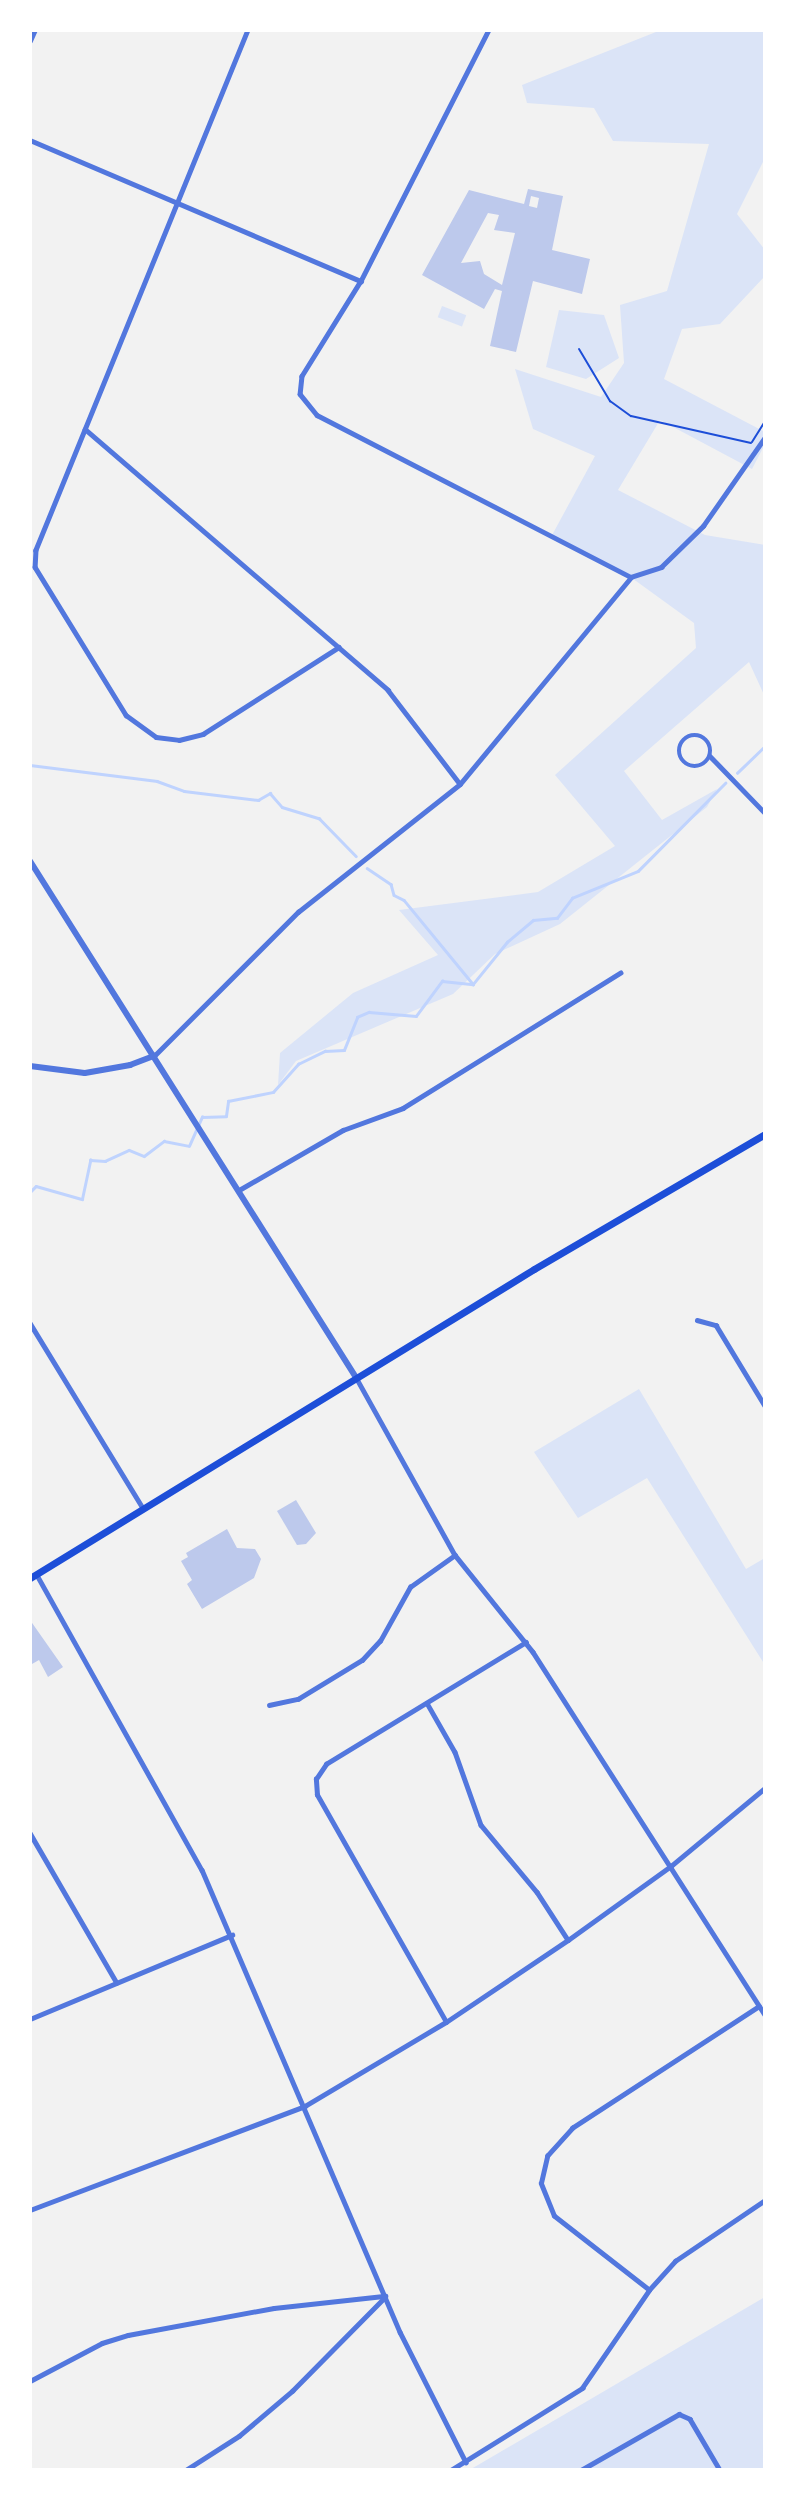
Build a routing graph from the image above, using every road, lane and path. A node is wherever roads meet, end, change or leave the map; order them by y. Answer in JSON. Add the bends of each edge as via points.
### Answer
{"nodes":[{"id":1,"x":34,"y":30,"type":"edge"},
{"id":2,"x":248,"y":30,"type":"edge"},
{"id":3,"x":489,"y":30,"type":"edge"},
{"id":4,"x":30,"y":41,"type":"edge"},
{"id":5,"x":30,"y":140,"type":"edge"},
{"id":6,"x":176,"y":203,"type":"junction"},
{"id":7,"x":361,"y":281,"type":"junction"},
{"id":8,"x":579,"y":349,"type":"dead end"},
{"id":9,"x":765,"y":421,"type":"edge"},
{"id":10,"x":85,"y":429,"type":"junction"},
{"id":11,"x":765,"y":437,"type":"edge"},
{"id":12,"x":751,"y":443,"type":"junction"},
{"id":13,"x":760,"y":445,"type":"junction"},
{"id":14,"x":631,"y":577,"type":"junction"},
{"id":15,"x":339,"y":647,"type":"junction"},
{"id":16,"x":710,"y":756,"type":"junction"},
{"id":17,"x":460,"y":784,"type":"junction"},
{"id":18,"x":765,"y":813,"type":"edge"},
{"id":19,"x":30,"y":860,"type":"edge"},
{"id":20,"x":621,"y":973,"type":"dead end"},
{"id":21,"x":154,"y":1056,"type":"junction"},
{"id":22,"x":30,"y":1066,"type":"edge"},
{"id":23,"x":765,"y":1133,"type":"edge"},
{"id":24,"x":239,"y":1190,"type":"junction"},
{"id":25,"x":697,"y":1320,"type":"dead end"},
{"id":26,"x":30,"y":1324,"type":"edge"},
{"id":27,"x":357,"y":1379,"type":"junction"},
{"id":28,"x":765,"y":1406,"type":"edge"},
{"id":29,"x":143,"y":1509,"type":"junction"},
{"id":30,"x":455,"y":1555,"type":"junction"},
{"id":31,"x":33,"y":1576,"type":"edge"},
{"id":32,"x":526,"y":1642,"type":"junction"},
{"id":33,"x":427,"y":1703,"type":"junction"},
{"id":34,"x":269,"y":1705,"type":"dead end"},
{"id":35,"x":765,"y":1788,"type":"edge"},
{"id":36,"x":30,"y":1833,"type":"edge"},
{"id":37,"x":32,"y":1843,"type":"edge"},
{"id":38,"x":671,"y":1866,"type":"junction"},
{"id":39,"x":232,"y":1935,"type":"junction"},
{"id":40,"x":568,"y":1940,"type":"junction"},
{"id":41,"x":117,"y":1983,"type":"junction"},
{"id":42,"x":759,"y":2006,"type":"junction"},
{"id":43,"x":765,"y":2015,"type":"edge"},
{"id":44,"x":30,"y":2019,"type":"edge"},
{"id":45,"x":446,"y":2022,"type":"junction"},
{"id":46,"x":305,"y":2106,"type":"junction"},
{"id":47,"x":765,"y":2200,"type":"edge"},
{"id":48,"x":30,"y":2210,"type":"edge"},
{"id":49,"x":649,"y":2290,"type":"junction"},
{"id":50,"x":385,"y":2296,"type":"junction"},
{"id":51,"x":30,"y":2381,"type":"edge"},
{"id":52,"x":466,"y":2462,"type":"junction"},
{"id":53,"x":186,"y":2470,"type":"edge"},
{"id":54,"x":451,"y":2470,"type":"edge"},
{"id":55,"x":581,"y":2470,"type":"edge"},
{"id":56,"x":720,"y":2470,"type":"edge"}],
"edges":[{"from":1,"to":4,"type":"street"},
{"from":2,"to":6,"type":"street"},
{"from":3,"to":7,"type":"street"},
{"from":5,"to":6,"type":"street"},
{"from":6,"to":7,"type":"street"},
{"from":6,"to":10,"type":"street"},
{"from":7,"to":14,"type":"street","via":[[302,376],[303,401],[321,418]]},
{"from":8,"to":12,"type":"path","via":[[610,401],[631,416]]},
{"from":9,"to":12,"type":"path"},
{"from":10,"to":15,"type":"street"},
{"from":10,"to":15,"type":"street","via":[[36,550],[35,567],[135,725],[167,739],[203,734]]},
{"from":11,"to":13,"type":"street"},
{"from":12,"to":13,"type":"path"},
{"from":13,"to":14,"type":"street","via":[[703,526],[661,567]]},
{"from":14,"to":17,"type":"street"},
{"from":15,"to":17,"type":"street","via":[[388,690]]},
{"from":16,"to":16,"type":"street","via":[[694,767],[681,759],[679,748],[684,740],[699,736],[707,741]]},
{"from":16,"to":18,"type":"street"},
{"from":17,"to":21,"type":"street","via":[[298,912]]},
{"from":19,"to":21,"type":"street"},
{"from":20,"to":24,"type":"street","via":[[402,1108],[343,1130]]},
{"from":21,"to":22,"type":"street","via":[[85,1073]]},
{"from":21,"to":24,"type":"street"},
{"from":23,"to":27,"type":"main road"},
{"from":24,"to":27,"type":"street"},
{"from":25,"to":28,"type":"street","via":[[716,1325]]},
{"from":26,"to":29,"type":"street"},
{"from":27,"to":29,"type":"main road"},
{"from":27,"to":30,"type":"street"},
{"from":29,"to":31,"type":"main road"},
{"from":30,"to":32,"type":"street"},
{"from":30,"to":34,"type":"street","via":[[410,1587],[380,1641],[362,1660],[298,1699]]},
{"from":31,"to":39,"type":"street","via":[[152,1776]]},
{"from":32,"to":33,"type":"street"},
{"from":32,"to":38,"type":"street"},
{"from":33,"to":40,"type":"street","via":[[455,1752],[481,1825],[537,1892]]},
{"from":33,"to":45,"type":"street","via":[[326,1763],[315,1788]]},
{"from":35,"to":38,"type":"street"},
{"from":36,"to":37,"type":"street"},
{"from":37,"to":41,"type":"street"},
{"from":38,"to":40,"type":"street"},
{"from":38,"to":42,"type":"street"},
{"from":39,"to":41,"type":"street"},
{"from":39,"to":46,"type":"street"},
{"from":40,"to":45,"type":"street"},
{"from":41,"to":44,"type":"street"},
{"from":42,"to":43,"type":"street"},
{"from":42,"to":49,"type":"street","via":[[572,2129],[547,2156],[541,2183],[554,2216]]},
{"from":45,"to":46,"type":"street"},
{"from":46,"to":48,"type":"street"},
{"from":46,"to":50,"type":"street"},
{"from":47,"to":49,"type":"street","via":[[694,2245]]},
{"from":49,"to":52,"type":"street","via":[[582,2388]]},
{"from":50,"to":51,"type":"street","via":[[274,2308],[128,2335],[102,2343]]},
{"from":50,"to":52,"type":"street"},
{"from":50,"to":53,"type":"street","via":[[292,2391],[239,2436]]},
{"from":52,"to":54,"type":"street"},
{"from":55,"to":56,"type":"street","via":[[673,2416],[683,2415],[690,2418]]}]}
